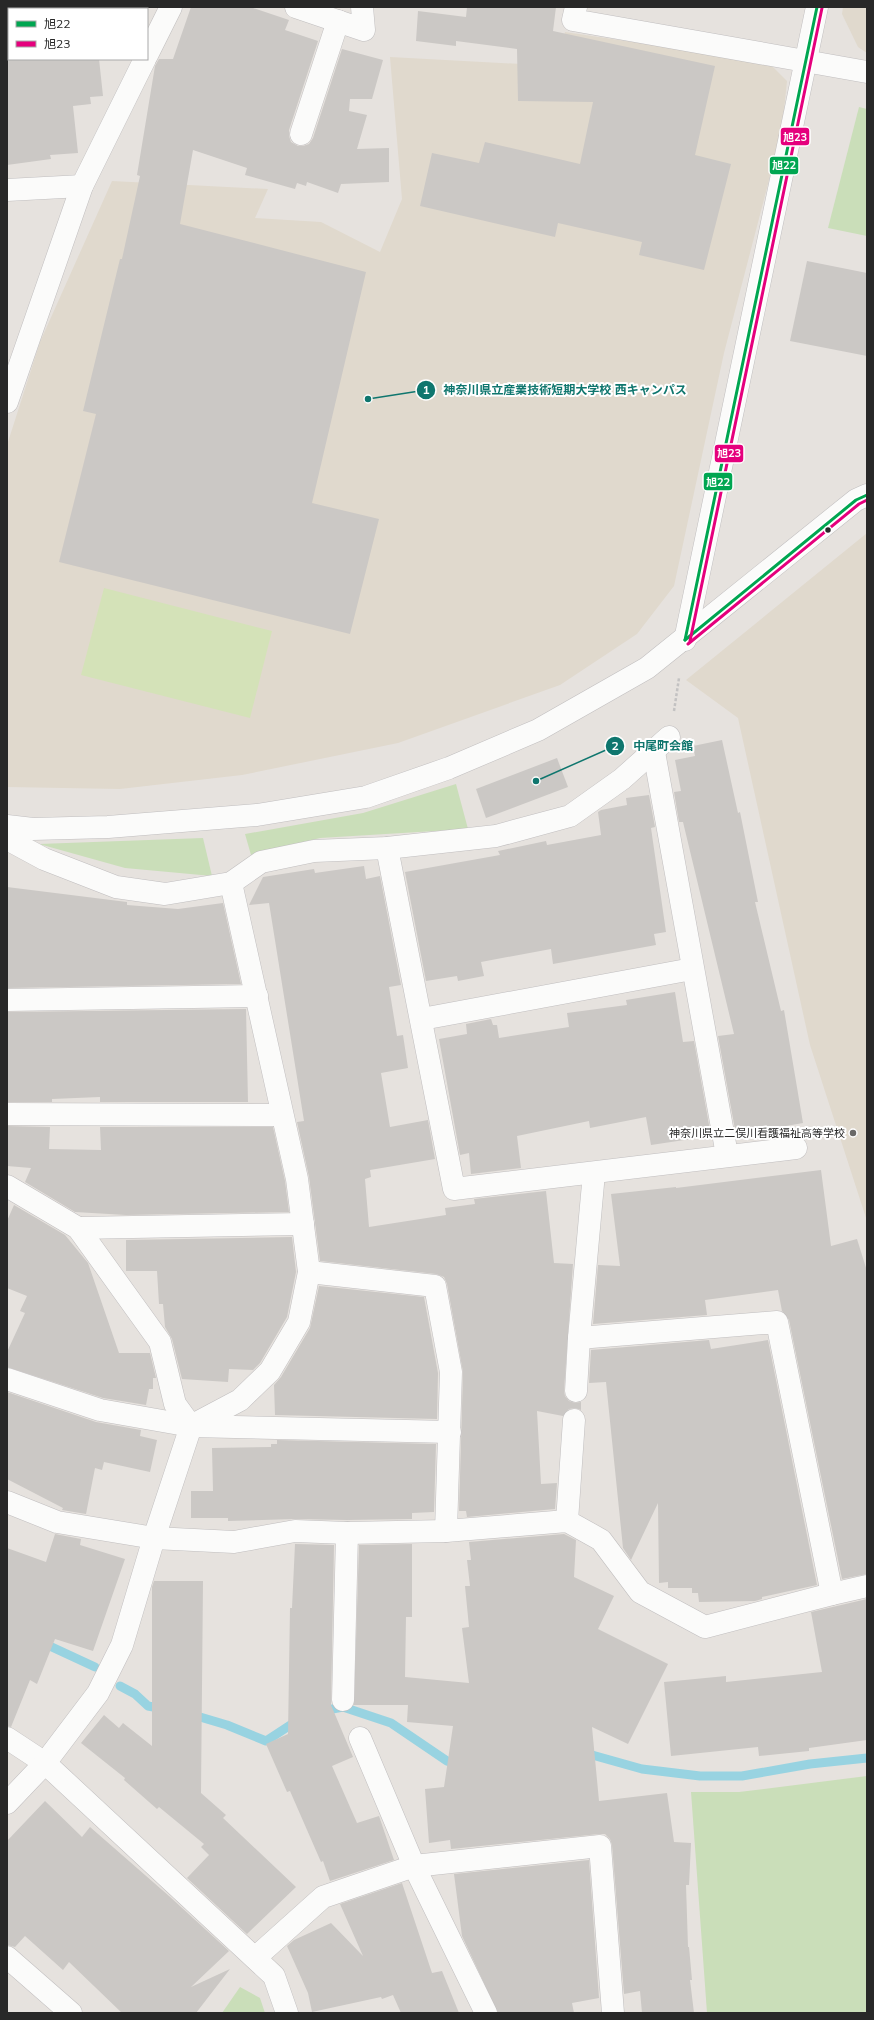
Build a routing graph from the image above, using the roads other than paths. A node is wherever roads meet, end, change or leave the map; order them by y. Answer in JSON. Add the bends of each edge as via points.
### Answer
{"nodes":[{"id":1,"x":296,"y":7,"type":"edge"},
{"id":2,"x":362,"y":7,"type":"edge"},
{"id":3,"x":576,"y":7,"type":"edge"},
{"id":4,"x":817,"y":7,"type":"edge"},
{"id":5,"x":161,"y":16,"type":"edge"},
{"id":6,"x":338,"y":21,"type":"junction"},
{"id":7,"x":148,"y":52,"type":"edge"},
{"id":8,"x":145,"y":60,"type":"edge"},
{"id":9,"x":808,"y":60,"type":"junction"},
{"id":10,"x":867,"y":72,"type":"edge"},
{"id":11,"x":301,"y":134,"type":"dead end"},
{"id":12,"x":82,"y":186,"type":"junction"},
{"id":13,"x":7,"y":190,"type":"edge"},
{"id":14,"x":16,"y":346,"type":"edge"},
{"id":15,"x":7,"y":402,"type":"edge"},
{"id":16,"x":867,"y":495,"type":"edge"},
{"id":17,"x":685,"y":640,"type":"junction"},
{"id":18,"x":669,"y":737,"type":"road end"},
{"id":19,"x":654,"y":752,"type":"junction"},
{"id":20,"x":7,"y":826,"type":"edge"},
{"id":21,"x":7,"y":839,"type":"edge"},
{"id":22,"x":387,"y":848,"type":"junction"},
{"id":23,"x":231,"y":883,"type":"junction"},
{"id":24,"x":692,"y":968,"type":"junction"},
{"id":25,"x":257,"y":996,"type":"junction"},
{"id":26,"x":7,"y":1000,"type":"edge"},
{"id":27,"x":422,"y":1019,"type":"junction"},
{"id":28,"x":7,"y":1114,"type":"edge"},
{"id":29,"x":282,"y":1115,"type":"junction"},
{"id":30,"x":796,"y":1148,"type":"dead end"},
{"id":31,"x":727,"y":1155,"type":"junction"},
{"id":32,"x":594,"y":1173,"type":"junction"},
{"id":33,"x":7,"y":1186,"type":"edge"},
{"id":34,"x":303,"y":1224,"type":"junction"},
{"id":35,"x":78,"y":1228,"type":"junction"},
{"id":36,"x":309,"y":1272,"type":"junction"},
{"id":37,"x":579,"y":1338,"type":"junction"},
{"id":38,"x":7,"y":1379,"type":"edge"},
{"id":39,"x":576,"y":1391,"type":"dead end"},
{"id":40,"x":574,"y":1420,"type":"dead end"},
{"id":41,"x":191,"y":1426,"type":"junction"},
{"id":42,"x":450,"y":1432,"type":"junction"},
{"id":43,"x":7,"y":1502,"type":"edge"},
{"id":44,"x":567,"y":1521,"type":"junction"},
{"id":45,"x":446,"y":1531,"type":"junction"},
{"id":46,"x":347,"y":1533,"type":"junction"},
{"id":47,"x":154,"y":1538,"type":"junction"},
{"id":48,"x":867,"y":1586,"type":"edge"},
{"id":49,"x":832,"y":1594,"type":"junction"},
{"id":50,"x":343,"y":1700,"type":"dead end"},
{"id":51,"x":7,"y":1738,"type":"edge"},
{"id":52,"x":360,"y":1738,"type":"dead end"},
{"id":53,"x":45,"y":1763,"type":"junction"},
{"id":54,"x":7,"y":1803,"type":"edge"},
{"id":55,"x":414,"y":1866,"type":"junction"},
{"id":56,"x":7,"y":1957,"type":"edge"},
{"id":57,"x":255,"y":1958,"type":"junction"},
{"id":58,"x":71,"y":2013,"type":"edge"},
{"id":59,"x":287,"y":2013,"type":"edge"},
{"id":60,"x":486,"y":2013,"type":"edge"},
{"id":61,"x":613,"y":2013,"type":"edge"}],
"edges":[{"from":1,"to":6,"type":"street"},
{"from":2,"to":6,"type":"street","via":[[364,30]]},
{"from":3,"to":9,"type":"street","via":[[574,20]]},
{"from":4,"to":9,"type":"street"},
{"from":5,"to":7,"type":"street"},
{"from":6,"to":11,"type":"street"},
{"from":8,"to":12,"type":"street"},
{"from":9,"to":10,"type":"street"},
{"from":9,"to":17,"type":"street"},
{"from":12,"to":13,"type":"street"},
{"from":12,"to":14,"type":"street"},
{"from":14,"to":15,"type":"street"},
{"from":16,"to":17,"type":"street","via":[[856,500]]},
{"from":17,"to":20,"type":"street","via":[[647,668],[538,730],[449,768],[366,796],[250,816],[108,827]]},
{"from":18,"to":19,"type":"street"},
{"from":19,"to":22,"type":"street","via":[[622,779],[570,816],[496,836]]},
{"from":19,"to":24,"type":"street"},
{"from":21,"to":23,"type":"street","via":[[44,859],[116,887],[165,894]]},
{"from":22,"to":23,"type":"street","via":[[314,851],[261,862]]},
{"from":22,"to":27,"type":"street"},
{"from":23,"to":25,"type":"street"},
{"from":24,"to":27,"type":"street"},
{"from":24,"to":31,"type":"street"},
{"from":25,"to":26,"type":"street"},
{"from":25,"to":29,"type":"street"},
{"from":27,"to":32,"type":"street","via":[[454,1189]]},
{"from":28,"to":29,"type":"street"},
{"from":29,"to":34,"type":"street","via":[[297,1179]]},
{"from":30,"to":31,"type":"street"},
{"from":31,"to":32,"type":"street"},
{"from":32,"to":37,"type":"street"},
{"from":33,"to":35,"type":"street"},
{"from":34,"to":35,"type":"street"},
{"from":34,"to":36,"type":"street"},
{"from":35,"to":41,"type":"street","via":[[160,1342],[175,1404]]},
{"from":36,"to":41,"type":"street","via":[[299,1322],[270,1371],[240,1400]]},
{"from":36,"to":42,"type":"street","via":[[435,1286],[451,1372]]},
{"from":37,"to":39,"type":"street"},
{"from":37,"to":49,"type":"street","via":[[777,1322]]},
{"from":38,"to":41,"type":"street","via":[[100,1410]]},
{"from":40,"to":44,"type":"street"},
{"from":41,"to":42,"type":"street"},
{"from":41,"to":47,"type":"street"},
{"from":42,"to":45,"type":"street"},
{"from":43,"to":47,"type":"street","via":[[57,1522]]},
{"from":44,"to":45,"type":"street"},
{"from":44,"to":49,"type":"street","via":[[601,1540],[640,1592],[705,1627]]},
{"from":45,"to":46,"type":"street"},
{"from":46,"to":47,"type":"street","via":[[295,1531],[234,1542]]},
{"from":46,"to":50,"type":"street"},
{"from":47,"to":53,"type":"street","via":[[122,1645],[98,1693]]},
{"from":48,"to":49,"type":"street"},
{"from":51,"to":53,"type":"street"},
{"from":52,"to":55,"type":"street"},
{"from":53,"to":54,"type":"street"},
{"from":53,"to":57,"type":"street"},
{"from":55,"to":57,"type":"street","via":[[323,1897]]},
{"from":55,"to":60,"type":"street"},
{"from":55,"to":61,"type":"street","via":[[600,1846]]},
{"from":56,"to":58,"type":"street"},
{"from":57,"to":59,"type":"street","via":[[274,1976]]}]}
